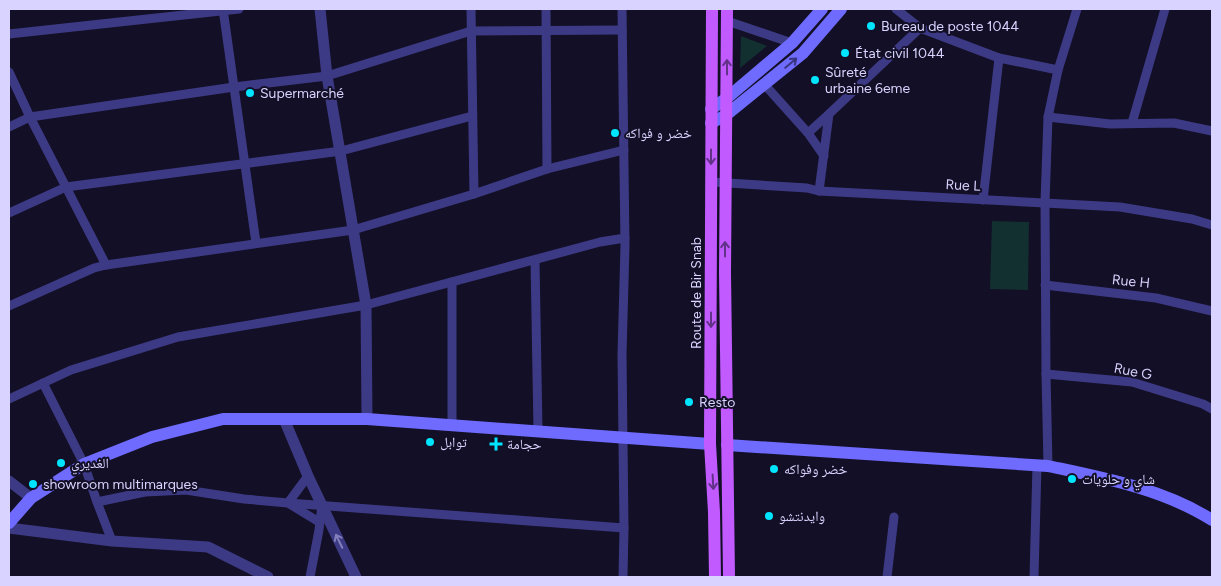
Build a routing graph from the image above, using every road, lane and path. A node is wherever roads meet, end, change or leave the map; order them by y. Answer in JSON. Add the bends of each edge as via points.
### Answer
{"nodes":[{"id":1,"x":239,"y":9,"type":"edge"},
{"id":2,"x":320,"y":9,"type":"edge"},
{"id":3,"x":471,"y":9,"type":"edge"},
{"id":4,"x":546,"y":9,"type":"edge"},
{"id":5,"x":622,"y":9,"type":"edge"},
{"id":6,"x":822,"y":9,"type":"edge"},
{"id":7,"x":841,"y":9,"type":"edge"},
{"id":8,"x":896,"y":9,"type":"edge"},
{"id":9,"x":1077,"y":9,"type":"edge"},
{"id":10,"x":1165,"y":9,"type":"edge"},
{"id":11,"x":223,"y":10,"type":"edge"},
{"id":12,"x":712,"y":14,"type":"edge"},
{"id":13,"x":727,"y":15,"type":"edge"},
{"id":14,"x":920,"y":28,"type":"junction"},
{"id":15,"x":546,"y":29,"type":"junction"},
{"id":16,"x":622,"y":30,"type":"junction"},
{"id":17,"x":471,"y":31,"type":"junction"},
{"id":18,"x":9,"y":34,"type":"edge"},
{"id":19,"x":792,"y":43,"type":"junction"},
{"id":20,"x":999,"y":58,"type":"junction"},
{"id":21,"x":1058,"y":70,"type":"junction"},
{"id":22,"x":9,"y":72,"type":"edge"},
{"id":23,"x":327,"y":76,"type":"junction"},
{"id":24,"x":765,"y":85,"type":"junction"},
{"id":25,"x":234,"y":87,"type":"junction"},
{"id":26,"x":727,"y":98,"type":"junction"},
{"id":27,"x":711,"y":109,"type":"junction"},
{"id":28,"x":829,"y":114,"type":"junction"},
{"id":29,"x":726,"y":115,"type":"junction"},
{"id":30,"x":472,"y":116,"type":"junction"},
{"id":31,"x":1048,"y":117,"type":"junction"},
{"id":32,"x":30,"y":118,"type":"junction"},
{"id":33,"x":711,"y":123,"type":"junction"},
{"id":34,"x":1132,"y":123,"type":"junction"},
{"id":35,"x":9,"y":127,"type":"edge"},
{"id":36,"x":1212,"y":132,"type":"edge"},
{"id":37,"x":808,"y":133,"type":"junction"},
{"id":38,"x":624,"y":150,"type":"junction"},
{"id":39,"x":341,"y":151,"type":"junction"},
{"id":40,"x":824,"y":156,"type":"junction"},
{"id":41,"x":245,"y":164,"type":"junction"},
{"id":42,"x":548,"y":169,"type":"junction"},
{"id":43,"x":712,"y":182,"type":"junction"},
{"id":44,"x":725,"y":182,"type":"junction"},
{"id":45,"x":66,"y":187,"type":"junction"},
{"id":46,"x":819,"y":191,"type":"junction"},
{"id":47,"x":474,"y":194,"type":"junction"},
{"id":48,"x":983,"y":200,"type":"junction"},
{"id":49,"x":1045,"y":202,"type":"junction"},
{"id":50,"x":9,"y":213,"type":"edge"},
{"id":51,"x":1212,"y":225,"type":"edge"},
{"id":52,"x":353,"y":230,"type":"junction"},
{"id":53,"x":625,"y":238,"type":"junction"},
{"id":54,"x":256,"y":243,"type":"junction"},
{"id":55,"x":535,"y":260,"type":"junction"},
{"id":56,"x":106,"y":265,"type":"junction"},
{"id":57,"x":452,"y":282,"type":"junction"},
{"id":58,"x":1046,"y":285,"type":"junction"},
{"id":59,"x":366,"y":305,"type":"junction"},
{"id":60,"x":9,"y":306,"type":"edge"},
{"id":61,"x":1212,"y":311,"type":"edge"},
{"id":62,"x":1046,"y":374,"type":"junction"},
{"id":63,"x":43,"y":384,"type":"junction"},
{"id":64,"x":9,"y":399,"type":"edge"},
{"id":65,"x":1212,"y":409,"type":"edge"},
{"id":66,"x":367,"y":418,"type":"junction"},
{"id":67,"x":284,"y":419,"type":"junction"},
{"id":68,"x":452,"y":425,"type":"junction"},
{"id":69,"x":538,"y":431,"type":"junction"},
{"id":70,"x":622,"y":437,"type":"junction"},
{"id":71,"x":711,"y":446,"type":"junction"},
{"id":72,"x":727,"y":446,"type":"junction"},
{"id":73,"x":84,"y":464,"type":"junction"},
{"id":74,"x":1043,"y":465,"type":"junction"},
{"id":75,"x":308,"y":476,"type":"junction"},
{"id":76,"x":9,"y":481,"type":"edge"},
{"id":77,"x":31,"y":498,"type":"junction"},
{"id":78,"x":97,"y":502,"type":"junction"},
{"id":79,"x":288,"y":503,"type":"junction"},
{"id":80,"x":322,"y":505,"type":"junction"},
{"id":81,"x":894,"y":517,"type":"dead end"},
{"id":82,"x":1212,"y":520,"type":"edge"},
{"id":83,"x":320,"y":522,"type":"junction"},
{"id":84,"x":9,"y":523,"type":"edge"},
{"id":85,"x":9,"y":528,"type":"edge"},
{"id":86,"x":624,"y":528,"type":"junction"},
{"id":87,"x":112,"y":541,"type":"junction"},
{"id":88,"x":268,"y":577,"type":"edge"},
{"id":89,"x":310,"y":577,"type":"edge"},
{"id":90,"x":356,"y":577,"type":"edge"},
{"id":91,"x":623,"y":577,"type":"edge"},
{"id":92,"x":714,"y":577,"type":"edge"},
{"id":93,"x":729,"y":577,"type":"edge"},
{"id":94,"x":888,"y":577,"type":"edge"},
{"id":95,"x":1034,"y":577,"type":"edge"}],
"edges":[{"from":1,"to":11,"type":"street"},
{"from":2,"to":23,"type":"street"},
{"from":3,"to":17,"type":"street"},
{"from":4,"to":15,"type":"street"},
{"from":5,"to":16,"type":"street"},
{"from":6,"to":19,"type":"main road"},
{"from":24,"to":7,"type":"main road","one_way":true,"via":[[802,53]]},
{"from":8,"to":14,"type":"street"},
{"from":9,"to":21,"type":"street"},
{"from":10,"to":34,"type":"street"},
{"from":11,"to":18,"type":"street"},
{"from":11,"to":25,"type":"street"},
{"from":12,"to":13,"type":"main road"},
{"from":12,"to":27,"type":"main road","name":"Route de Bir Snab"},
{"from":13,"to":19,"type":"street"},
{"from":26,"to":13,"type":"main road","name":"Route de Bir Snab","one_way":true},
{"from":14,"to":20,"type":"street"},
{"from":14,"to":28,"type":"street"},
{"from":15,"to":16,"type":"street"},
{"from":15,"to":17,"type":"street"},
{"from":15,"to":42,"type":"street"},
{"from":16,"to":38,"type":"street"},
{"from":17,"to":23,"type":"street"},
{"from":17,"to":30,"type":"street"},
{"from":19,"to":26,"type":"main road"},
{"from":20,"to":21,"type":"street"},
{"from":20,"to":48,"type":"street"},
{"from":21,"to":31,"type":"street"},
{"from":22,"to":32,"type":"street"},
{"from":23,"to":25,"type":"street"},
{"from":23,"to":39,"type":"street"},
{"from":24,"to":29,"type":"main road"},
{"from":24,"to":37,"type":"street"},
{"from":25,"to":32,"type":"street"},
{"from":25,"to":41,"type":"street"},
{"from":26,"to":27,"type":"main road"},
{"from":26,"to":29,"type":"main road","name":"Route de Bir Snab"},
{"from":27,"to":33,"type":"main road","name":"Route de Bir Snab"},
{"from":28,"to":37,"type":"street"},
{"from":28,"to":40,"type":"street"},
{"from":29,"to":33,"type":"main road"},
{"from":29,"to":44,"type":"main road","name":"Route de Bir Snab"},
{"from":30,"to":39,"type":"street"},
{"from":30,"to":47,"type":"street"},
{"from":31,"to":34,"type":"street","via":[[1110,124]]},
{"from":31,"to":49,"type":"street"},
{"from":32,"to":35,"type":"street"},
{"from":32,"to":45,"type":"street"},
{"from":33,"to":43,"type":"main road","name":"Route de Bir Snab","one_way":true},
{"from":34,"to":36,"type":"street","via":[[1174,123]]},
{"from":37,"to":40,"type":"street"},
{"from":38,"to":42,"type":"street"},
{"from":38,"to":53,"type":"street"},
{"from":39,"to":41,"type":"street"},
{"from":39,"to":52,"type":"street"},
{"from":40,"to":46,"type":"street"},
{"from":41,"to":45,"type":"street"},
{"from":41,"to":54,"type":"street"},
{"from":42,"to":47,"type":"street"},
{"from":43,"to":44,"type":"street","name":"Rue L"},
{"from":43,"to":71,"type":"main road","name":"Route de Bir Snab","one_way":true},
{"from":44,"to":46,"type":"street","name":"Rue L"},
{"from":72,"to":44,"type":"main road","name":"Route de Bir Snab","one_way":true},
{"from":45,"to":50,"type":"street"},
{"from":45,"to":56,"type":"street"},
{"from":46,"to":48,"type":"street","name":"Rue L"},
{"from":47,"to":52,"type":"street"},
{"from":48,"to":49,"type":"street","name":"Rue L"},
{"from":49,"to":51,"type":"street","name":"Rue L","via":[[1120,207]]},
{"from":49,"to":58,"type":"street"},
{"from":52,"to":54,"type":"street"},
{"from":52,"to":59,"type":"street"},
{"from":53,"to":55,"type":"street"},
{"from":53,"to":70,"type":"street"},
{"from":54,"to":56,"type":"street"},
{"from":55,"to":57,"type":"street"},
{"from":55,"to":69,"type":"street"},
{"from":56,"to":60,"type":"street"},
{"from":57,"to":59,"type":"street"},
{"from":57,"to":68,"type":"street"},
{"from":58,"to":61,"type":"street","name":"Rue H","via":[[1156,298]]},
{"from":58,"to":62,"type":"street"},
{"from":59,"to":63,"type":"street","via":[[178,337],[71,370]]},
{"from":59,"to":66,"type":"street"},
{"from":62,"to":65,"type":"street","name":"Rue G","via":[[1132,382]]},
{"from":62,"to":74,"type":"street"},
{"from":63,"to":64,"type":"street"},
{"from":63,"to":73,"type":"street"},
{"from":66,"to":67,"type":"main road"},
{"from":66,"to":68,"type":"main road"},
{"from":67,"to":73,"type":"main road","via":[[223,419],[152,437]]},
{"from":67,"to":75,"type":"street"},
{"from":68,"to":69,"type":"main road"},
{"from":69,"to":70,"type":"main road"},
{"from":70,"to":71,"type":"main road"},
{"from":70,"to":86,"type":"street"},
{"from":71,"to":72,"type":"main road","via":[[718,435]]},
{"from":71,"to":72,"type":"main road","via":[[717,459],[724,458]]},
{"from":71,"to":92,"type":"main road","name":"Route de Bir Snab","one_way":true},
{"from":72,"to":74,"type":"main road"},
{"from":72,"to":93,"type":"main road","name":"Route de Bir Snab"},
{"from":73,"to":77,"type":"main road"},
{"from":73,"to":78,"type":"street"},
{"from":74,"to":82,"type":"main road","via":[[1150,491],[1191,507]]},
{"from":74,"to":95,"type":"street"},
{"from":75,"to":79,"type":"street"},
{"from":75,"to":80,"type":"street"},
{"from":76,"to":77,"type":"street"},
{"from":77,"to":84,"type":"main road"},
{"from":78,"to":79,"type":"street","via":[[145,492],[186,490]]},
{"from":78,"to":87,"type":"street"},
{"from":79,"to":80,"type":"street"},
{"from":79,"to":83,"type":"street"},
{"from":80,"to":83,"type":"street"},
{"from":80,"to":86,"type":"street"},
{"from":90,"to":80,"type":"street","one_way":true},
{"from":81,"to":94,"type":"street"},
{"from":83,"to":89,"type":"street"},
{"from":85,"to":87,"type":"street"},
{"from":86,"to":91,"type":"street"},
{"from":87,"to":88,"type":"street","via":[[208,547]]}]}
